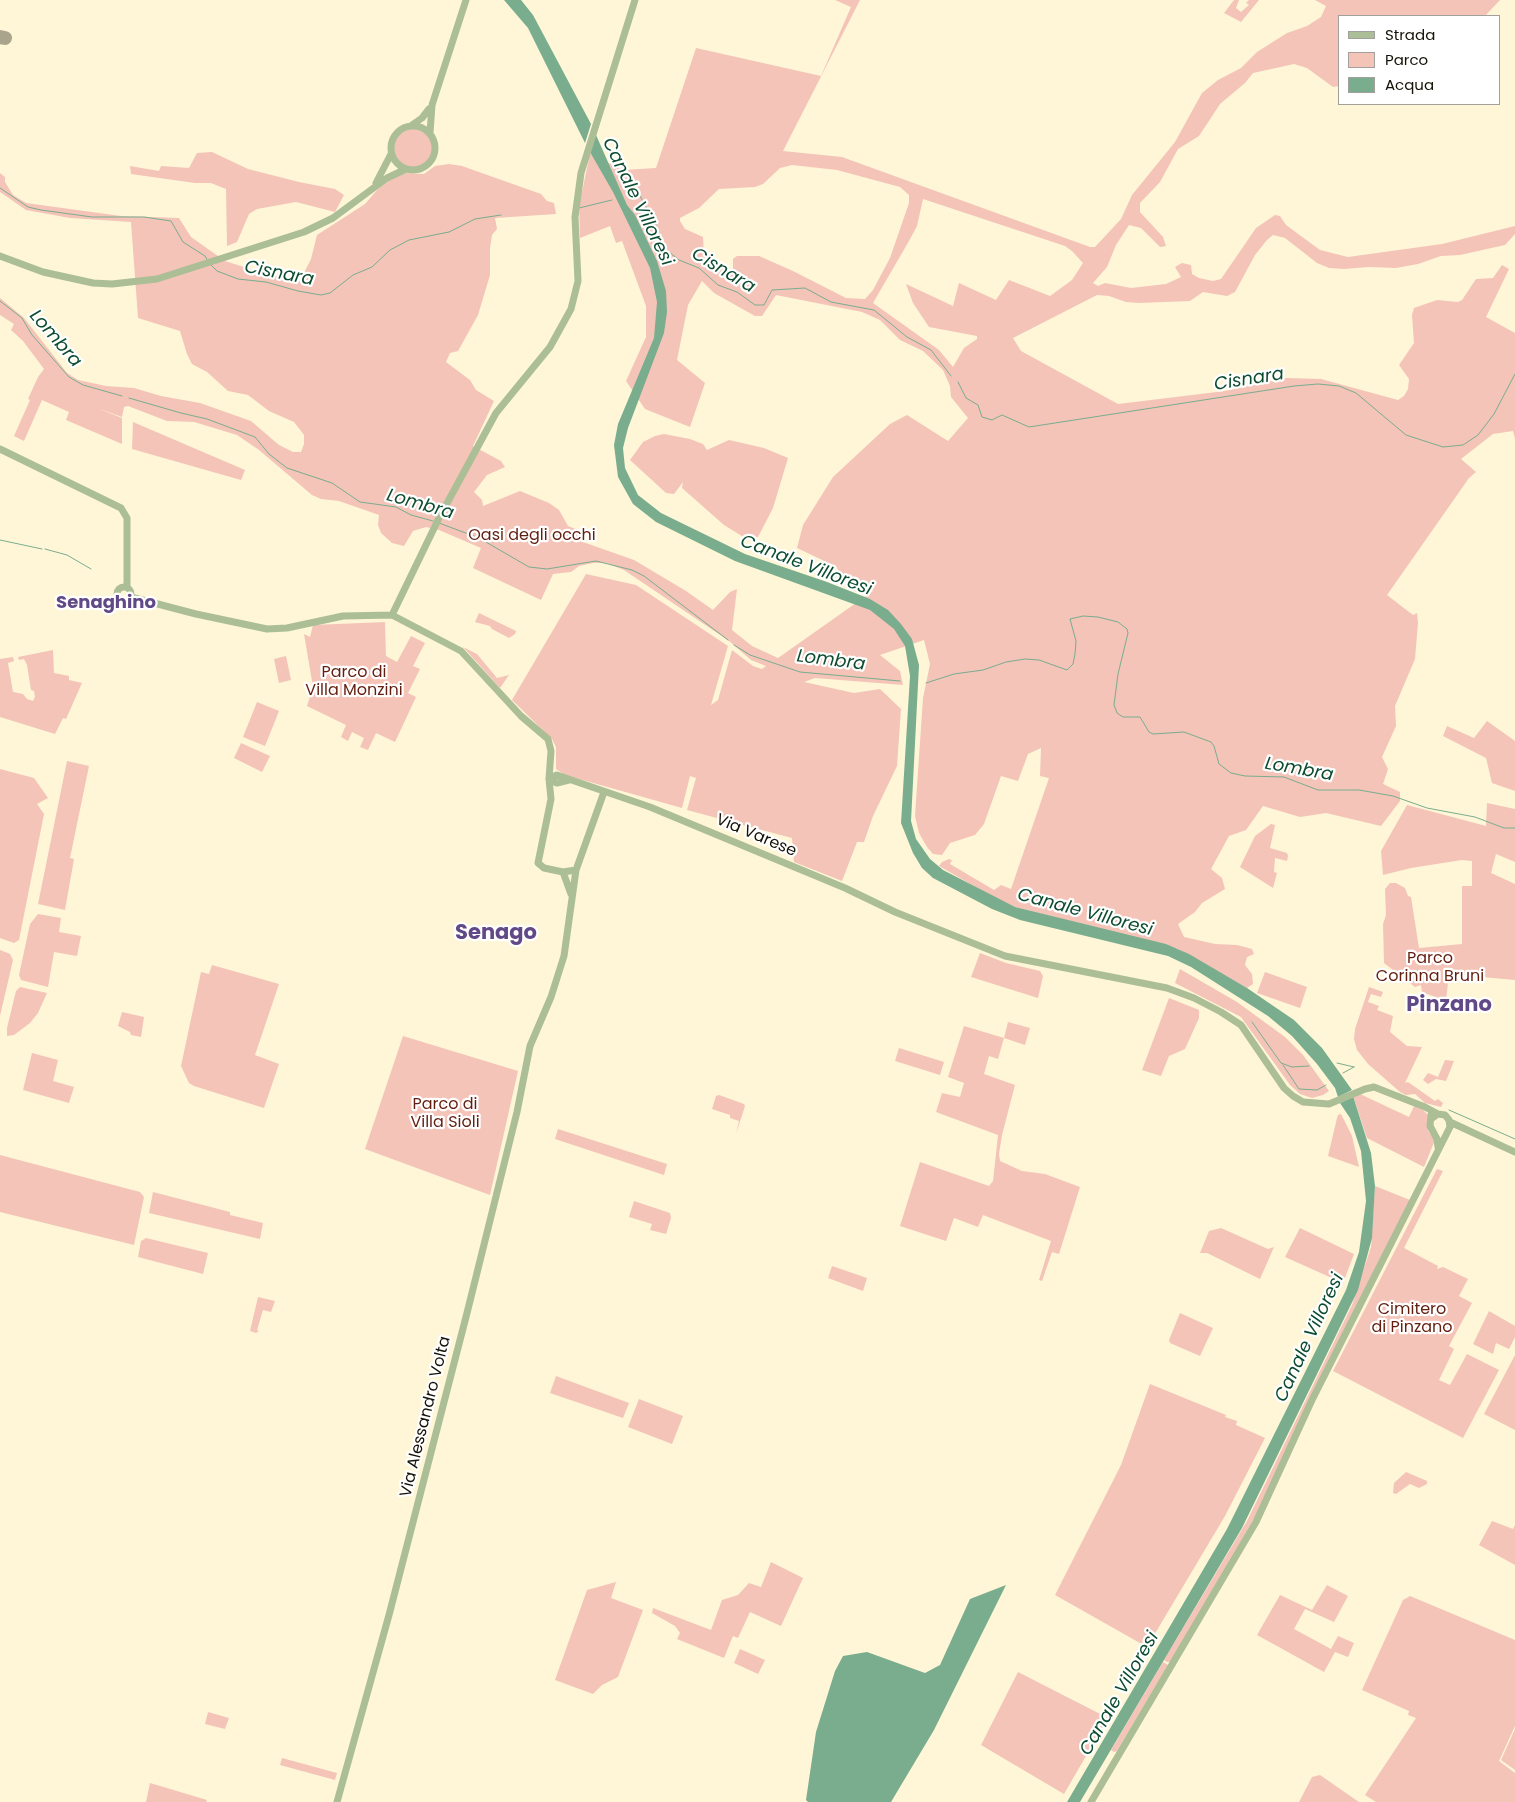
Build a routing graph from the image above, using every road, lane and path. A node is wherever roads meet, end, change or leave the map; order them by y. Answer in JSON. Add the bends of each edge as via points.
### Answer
{"nodes":[{"id":1,"x":466,"y":0,"type":"edge"},
{"id":2,"x":635,"y":0,"type":"edge"},
{"id":3,"x":432,"y":105,"type":"junction"},
{"id":4,"x":412,"y":125,"type":"junction"},
{"id":5,"x":430,"y":133,"type":"junction"},
{"id":6,"x":391,"y":154,"type":"junction"},
{"id":7,"x":406,"y":169,"type":"junction"},
{"id":8,"x":373,"y":187,"type":"junction"},
{"id":9,"x":0,"y":256,"type":"edge"},
{"id":10,"x":0,"y":449,"type":"edge"},
{"id":11,"x":124,"y":587,"type":"junction"},
{"id":12,"x":131,"y":596,"type":"junction"},
{"id":13,"x":392,"y":615,"type":"junction"},
{"id":14,"x":551,"y":762,"type":"junction"},
{"id":15,"x":556,"y":775,"type":"junction"},
{"id":16,"x":549,"y":778,"type":"junction"},
{"id":17,"x":569,"y":780,"type":"junction"},
{"id":18,"x":604,"y":792,"type":"junction"},
{"id":19,"x":576,"y":870,"type":"junction"},
{"id":20,"x":563,"y":872,"type":"junction"},
{"id":21,"x":570,"y":885,"type":"junction"},
{"id":22,"x":1435,"y":1117,"type":"junction"},
{"id":23,"x":1448,"y":1128,"type":"junction"},
{"id":24,"x":1432,"y":1130,"type":"junction"},
{"id":25,"x":1438,"y":1150,"type":"junction"},
{"id":26,"x":1515,"y":1152,"type":"edge"},
{"id":27,"x":337,"y":1802,"type":"edge"},
{"id":28,"x":1091,"y":1802,"type":"edge"}],
"edges":[{"from":1,"to":3,"type":"street"},
{"from":2,"to":13,"type":"street","via":[[588,147],[577,195],[578,281],[571,309],[550,347],[496,413],[439,518]]},
{"from":3,"to":4,"type":"street"},
{"from":3,"to":5,"type":"street"},
{"from":4,"to":5,"type":"street"},
{"from":4,"to":6,"type":"street","via":[[394,135]]},
{"from":5,"to":7,"type":"street","via":[[435,148],[431,160],[422,168]]},
{"from":6,"to":7,"type":"street","via":[[398,165]]},
{"from":6,"to":8,"type":"street"},
{"from":7,"to":8,"type":"street"},
{"from":8,"to":9,"type":"street","via":[[333,218],[304,232],[157,279],[93,283],[42,272]]},
{"from":10,"to":11,"type":"street","via":[[121,508],[127,518]]},
{"from":11,"to":12,"type":"street"},
{"from":11,"to":12,"type":"street","via":[[117,592],[119,598],[125,601]]},
{"from":12,"to":13,"type":"street","via":[[260,628],[299,625],[343,616]]},
{"from":13,"to":14,"type":"street","via":[[469,658],[519,714],[547,737]]},
{"from":14,"to":15,"type":"street"},
{"from":14,"to":16,"type":"street"},
{"from":15,"to":16,"type":"street"},
{"from":15,"to":17,"type":"street"},
{"from":16,"to":17,"type":"street","via":[[558,783]]},
{"from":16,"to":20,"type":"street","via":[[551,796],[538,858],[546,869]]},
{"from":17,"to":18,"type":"street","name":"Via Varese"},
{"from":18,"to":19,"type":"street"},
{"from":18,"to":22,"type":"street","name":"Via Varese","via":[[706,829],[895,912],[1005,956],[1172,989],[1200,1001],[1242,1025],[1284,1088],[1293,1096],[1317,1105],[1329,1104],[1374,1087],[1425,1107]]},
{"from":19,"to":20,"type":"street"},
{"from":19,"to":21,"type":"street"},
{"from":20,"to":21,"type":"street"},
{"from":21,"to":27,"type":"street","name":"Via Alessandro Volta","via":[[569,927],[563,960],[530,1046],[502,1174],[424,1480]]},
{"from":22,"to":23,"type":"street","via":[[1445,1115]]},
{"from":22,"to":24,"type":"street"},
{"from":23,"to":24,"type":"street","via":[[1438,1134]]},
{"from":23,"to":25,"type":"street"},
{"from":23,"to":26,"type":"street","via":[[1464,1127]]},
{"from":24,"to":25,"type":"street"},
{"from":25,"to":28,"type":"street","via":[[1312,1400],[1256,1522]]}]}
